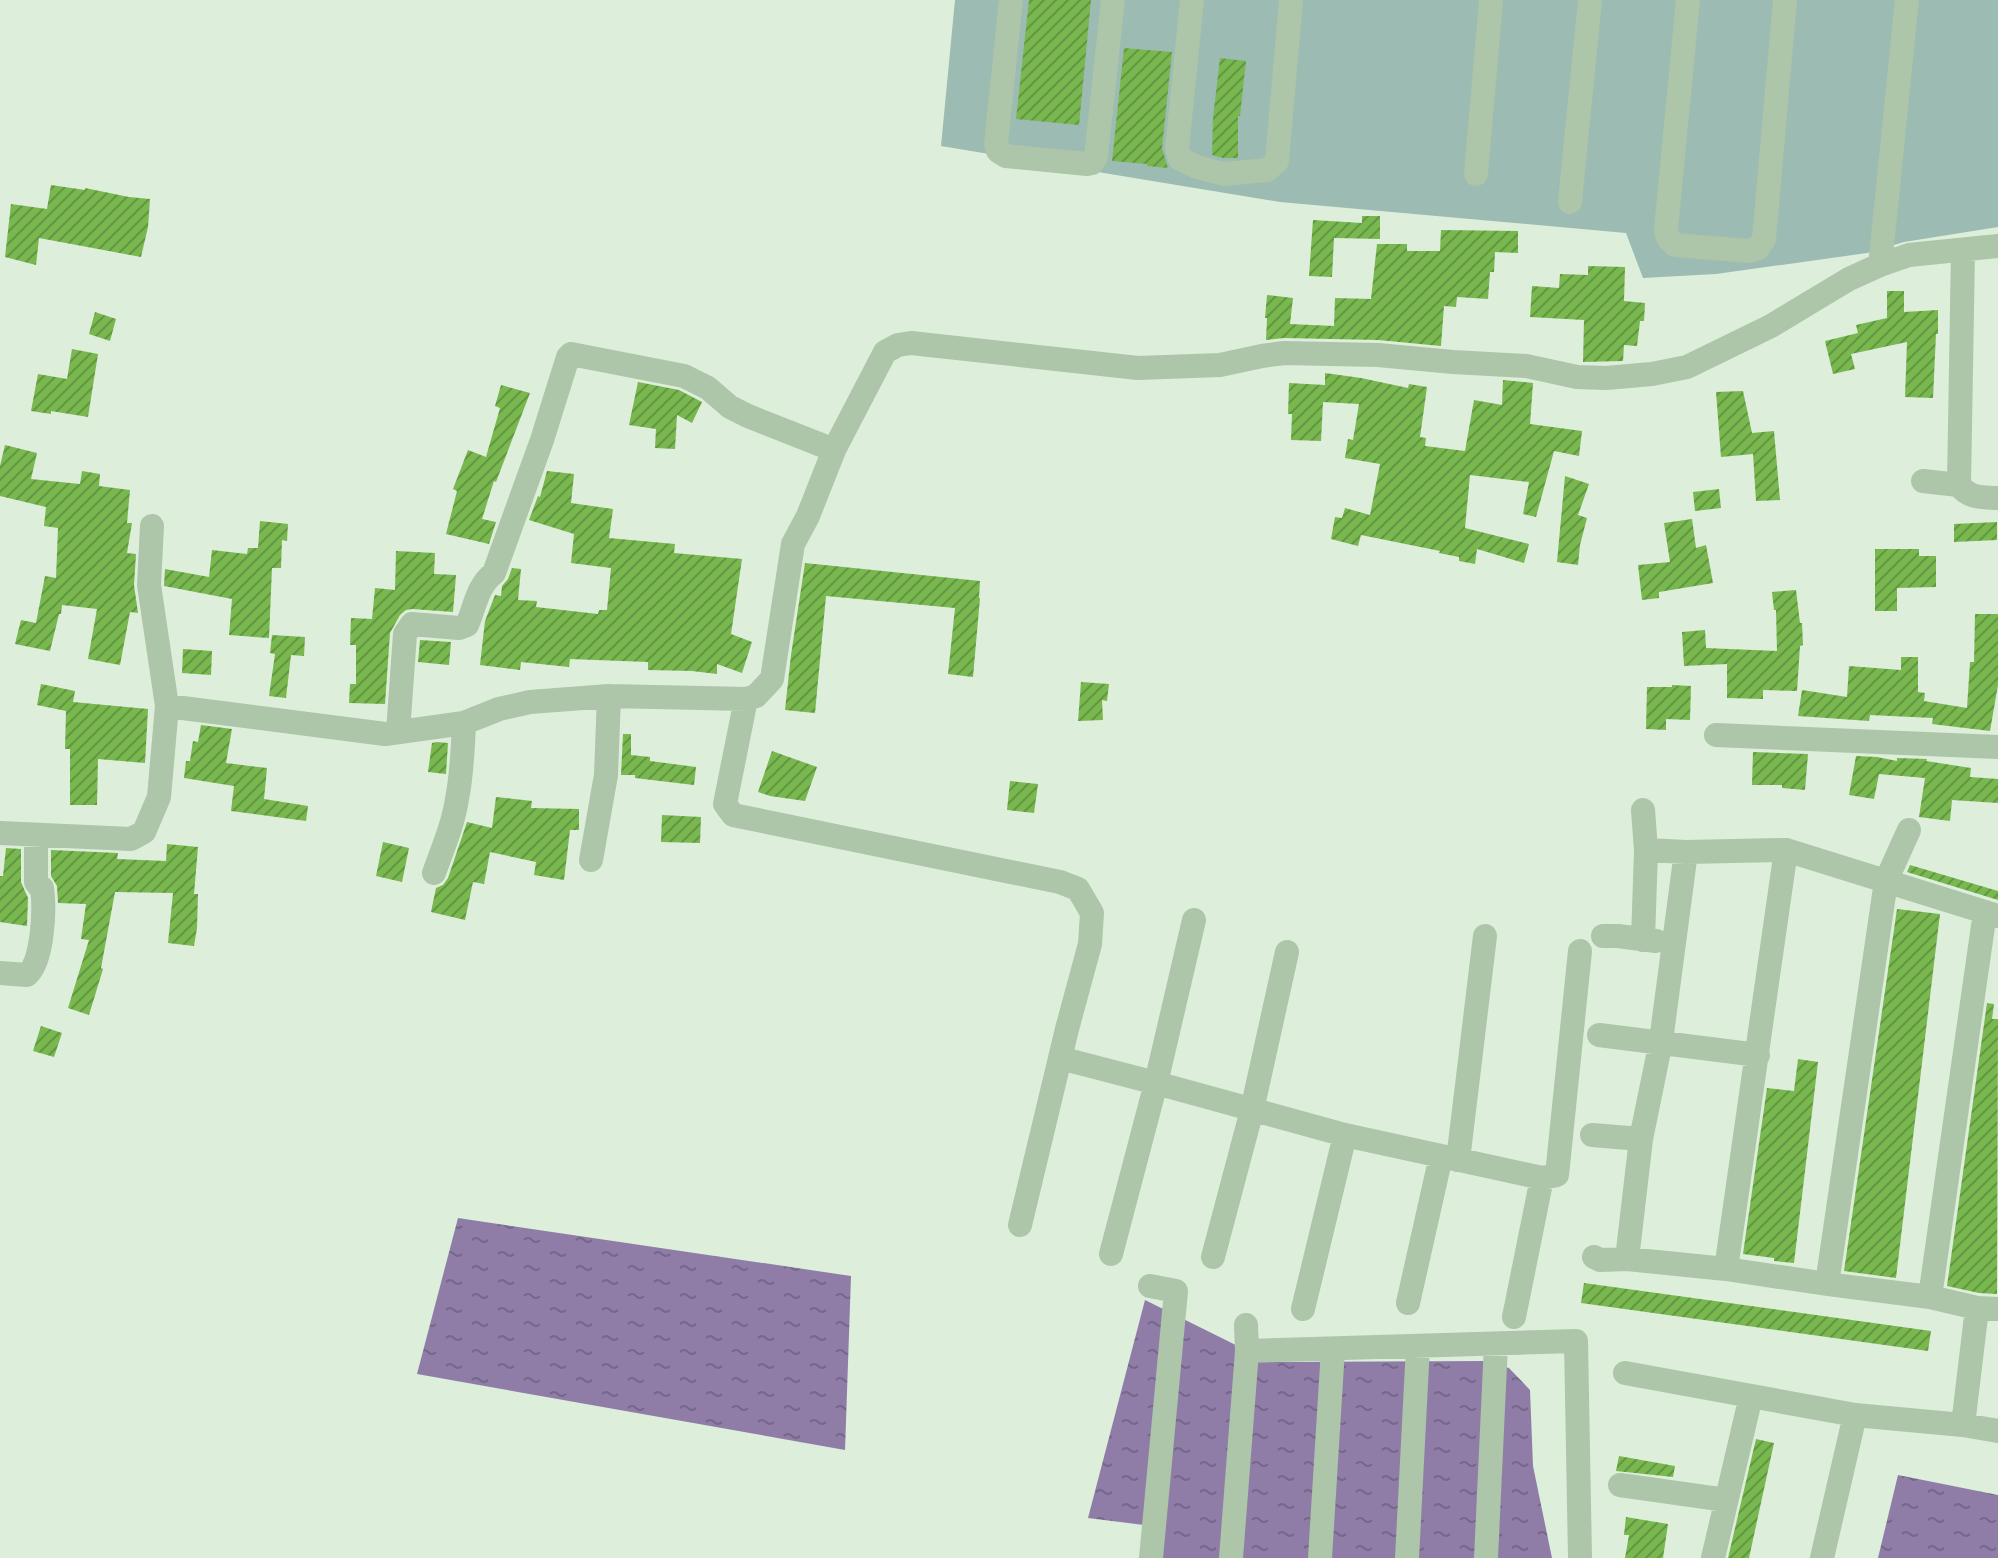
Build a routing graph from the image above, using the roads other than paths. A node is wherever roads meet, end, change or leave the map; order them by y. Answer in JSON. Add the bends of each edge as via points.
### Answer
{"nodes":[{"id":1,"x":1011,"y":0,"type":"edge"},
{"id":2,"x":1113,"y":0,"type":"edge"},
{"id":3,"x":1192,"y":0,"type":"edge"},
{"id":4,"x":1291,"y":0,"type":"edge"},
{"id":5,"x":1491,"y":0,"type":"edge"},
{"id":6,"x":1590,"y":0,"type":"edge"},
{"id":7,"x":1688,"y":0,"type":"edge"},
{"id":8,"x":1785,"y":0,"type":"edge"},
{"id":9,"x":1907,"y":0,"type":"edge"},
{"id":10,"x":1476,"y":174,"type":"dead end"},
{"id":11,"x":1570,"y":202,"type":"dead end"},
{"id":12,"x":1998,"y":246,"type":"edge"},
{"id":13,"x":1963,"y":250,"type":"junction"},
{"id":14,"x":1880,"y":265,"type":"junction"},
{"id":15,"x":834,"y":450,"type":"junction"},
{"id":16,"x":1923,"y":481,"type":"dead end"},
{"id":17,"x":1959,"y":485,"type":"junction"},
{"id":18,"x":1998,"y":498,"type":"edge"},
{"id":19,"x":152,"y":526,"type":"dead end"},
{"id":20,"x":609,"y":696,"type":"junction"},
{"id":21,"x":746,"y":699,"type":"junction"},
{"id":22,"x":167,"y":706,"type":"junction"},
{"id":23,"x":464,"y":723,"type":"junction"},
{"id":24,"x":398,"y":732,"type":"junction"},
{"id":25,"x":1716,"y":735,"type":"dead end"},
{"id":26,"x":1998,"y":747,"type":"edge"},
{"id":27,"x":1643,"y":810,"type":"dead end"},
{"id":28,"x":1909,"y":830,"type":"dead end"},
{"id":29,"x":0,"y":833,"type":"edge"},
{"id":30,"x":36,"y":836,"type":"junction"},
{"id":31,"x":1646,"y":850,"type":"junction"},
{"id":32,"x":1786,"y":850,"type":"junction"},
{"id":33,"x":1686,"y":852,"type":"junction"},
{"id":34,"x":591,"y":860,"type":"dead end"},
{"id":35,"x":434,"y":873,"type":"dead end"},
{"id":36,"x":1886,"y":881,"type":"junction"},
{"id":37,"x":1991,"y":914,"type":"edge"},
{"id":38,"x":1194,"y":920,"type":"dead end"},
{"id":39,"x":1485,"y":936,"type":"dead end"},
{"id":40,"x":1603,"y":936,"type":"dead end"},
{"id":41,"x":1643,"y":940,"type":"junction"},
{"id":42,"x":1674,"y":943,"type":"junction"},
{"id":43,"x":1580,"y":951,"type":"dead end"},
{"id":44,"x":1287,"y":952,"type":"dead end"},
{"id":45,"x":1987,"y":967,"type":"edge"},
{"id":46,"x":0,"y":973,"type":"edge"},
{"id":47,"x":1599,"y":1035,"type":"dead end"},
{"id":48,"x":1661,"y":1041,"type":"junction"},
{"id":49,"x":1758,"y":1055,"type":"junction"},
{"id":50,"x":1060,"y":1058,"type":"junction"},
{"id":51,"x":1156,"y":1083,"type":"junction"},
{"id":52,"x":1252,"y":1110,"type":"junction"},
{"id":53,"x":1345,"y":1135,"type":"junction"},
{"id":54,"x":1592,"y":1135,"type":"dead end"},
{"id":55,"x":1641,"y":1139,"type":"junction"},
{"id":56,"x":1450,"y":1158,"type":"junction"},
{"id":57,"x":1542,"y":1178,"type":"junction"},
{"id":58,"x":1020,"y":1225,"type":"dead end"},
{"id":59,"x":1111,"y":1254,"type":"dead end"},
{"id":60,"x":1213,"y":1257,"type":"dead end"},
{"id":61,"x":1594,"y":1257,"type":"dead end"},
{"id":62,"x":1627,"y":1259,"type":"junction"},
{"id":63,"x":1726,"y":1269,"type":"junction"},
{"id":64,"x":1827,"y":1284,"type":"junction"},
{"id":65,"x":1150,"y":1286,"type":"dead end"},
{"id":66,"x":1930,"y":1297,"type":"junction"},
{"id":67,"x":1408,"y":1303,"type":"dead end"},
{"id":68,"x":1303,"y":1309,"type":"dead end"},
{"id":69,"x":1988,"y":1309,"type":"edge"},
{"id":70,"x":1514,"y":1317,"type":"dead end"},
{"id":71,"x":1246,"y":1325,"type":"dead end"},
{"id":72,"x":1496,"y":1344,"type":"junction"},
{"id":73,"x":1418,"y":1346,"type":"junction"},
{"id":74,"x":1333,"y":1349,"type":"junction"},
{"id":75,"x":1247,"y":1351,"type":"junction"},
{"id":76,"x":1625,"y":1373,"type":"dead end"},
{"id":77,"x":1751,"y":1396,"type":"junction"},
{"id":78,"x":1855,"y":1415,"type":"junction"},
{"id":79,"x":1963,"y":1425,"type":"junction"},
{"id":80,"x":1998,"y":1431,"type":"edge"},
{"id":81,"x":1620,"y":1485,"type":"dead end"},
{"id":82,"x":1726,"y":1500,"type":"junction"},
{"id":83,"x":1151,"y":1558,"type":"edge"},
{"id":84,"x":1231,"y":1558,"type":"edge"},
{"id":85,"x":1320,"y":1558,"type":"edge"},
{"id":86,"x":1407,"y":1558,"type":"edge"},
{"id":87,"x":1486,"y":1558,"type":"edge"},
{"id":88,"x":1580,"y":1558,"type":"edge"},
{"id":89,"x":1713,"y":1558,"type":"edge"},
{"id":90,"x":1822,"y":1558,"type":"edge"}],
"edges":[{"from":1,"to":2,"type":"street","via":[[998,151],[1087,164],[1096,157]]},
{"from":3,"to":4,"type":"street","via":[[1177,149],[1180,159],[1224,174],[1267,170],[1277,161]]},
{"from":5,"to":10,"type":"street"},
{"from":6,"to":11,"type":"street"},
{"from":7,"to":8,"type":"street","via":[[1668,238],[1675,245],[1749,251],[1764,239]]},
{"from":9,"to":14,"type":"street"},
{"from":12,"to":13,"type":"street"},
{"from":13,"to":14,"type":"street","via":[[1909,255]]},
{"from":13,"to":17,"type":"street"},
{"from":14,"to":15,"type":"street","via":[[1687,367],[1606,378],[1378,355],[1284,353],[1220,365],[1138,368],[898,345],[885,352]]},
{"from":15,"to":21,"type":"street","via":[[793,544],[772,679]]},
{"from":15,"to":24,"type":"street","via":[[748,416],[684,376],[571,354],[494,573],[479,591],[467,625],[412,624],[405,634]]},
{"from":16,"to":17,"type":"street"},
{"from":17,"to":18,"type":"street","via":[[1976,498]]},
{"from":19,"to":22,"type":"street","via":[[149,585]]},
{"from":20,"to":21,"type":"street"},
{"from":20,"to":23,"type":"street","via":[[530,702]]},
{"from":20,"to":34,"type":"street","via":[[606,775]]},
{"from":21,"to":50,"type":"street","via":[[725,804],[733,815],[1078,889],[1092,913],[1090,944]]},
{"from":22,"to":24,"type":"street"},
{"from":22,"to":30,"type":"street","via":[[159,797],[144,832],[131,839]]},
{"from":23,"to":24,"type":"street"},
{"from":23,"to":35,"type":"street","via":[[457,801]]},
{"from":25,"to":26,"type":"street"},
{"from":27,"to":31,"type":"street"},
{"from":28,"to":36,"type":"street"},
{"from":29,"to":30,"type":"street"},
{"from":30,"to":46,"type":"street","via":[[36,882],[43,900],[36,962],[27,975]]},
{"from":31,"to":33,"type":"street"},
{"from":31,"to":41,"type":"street"},
{"from":32,"to":33,"type":"street"},
{"from":32,"to":36,"type":"street"},
{"from":32,"to":49,"type":"street"},
{"from":33,"to":42,"type":"street"},
{"from":36,"to":37,"type":"street"},
{"from":36,"to":64,"type":"street"},
{"from":37,"to":45,"type":"street"},
{"from":38,"to":51,"type":"street"},
{"from":39,"to":56,"type":"street"},
{"from":40,"to":41,"type":"street"},
{"from":41,"to":42,"type":"street"},
{"from":42,"to":48,"type":"street"},
{"from":43,"to":57,"type":"street","via":[[1557,1175]]},
{"from":44,"to":52,"type":"street"},
{"from":45,"to":66,"type":"street"},
{"from":47,"to":48,"type":"street"},
{"from":48,"to":49,"type":"street"},
{"from":48,"to":55,"type":"street"},
{"from":49,"to":63,"type":"street"},
{"from":50,"to":51,"type":"street"},
{"from":50,"to":58,"type":"street"},
{"from":51,"to":52,"type":"street"},
{"from":51,"to":59,"type":"street"},
{"from":52,"to":53,"type":"street"},
{"from":52,"to":60,"type":"street"},
{"from":53,"to":56,"type":"street"},
{"from":53,"to":68,"type":"street"},
{"from":54,"to":55,"type":"street"},
{"from":55,"to":62,"type":"street"},
{"from":56,"to":57,"type":"street"},
{"from":56,"to":67,"type":"street"},
{"from":57,"to":70,"type":"street"},
{"from":61,"to":62,"type":"street"},
{"from":62,"to":63,"type":"street"},
{"from":63,"to":64,"type":"street"},
{"from":64,"to":66,"type":"street"},
{"from":65,"to":83,"type":"street","via":[[1176,1291]]},
{"from":66,"to":69,"type":"street"},
{"from":69,"to":79,"type":"street"},
{"from":71,"to":75,"type":"street"},
{"from":72,"to":73,"type":"street"},
{"from":72,"to":87,"type":"street"},
{"from":72,"to":88,"type":"street","via":[[1576,1341]]},
{"from":73,"to":74,"type":"street"},
{"from":73,"to":86,"type":"street"},
{"from":74,"to":75,"type":"street"},
{"from":74,"to":85,"type":"street"},
{"from":75,"to":84,"type":"street"},
{"from":76,"to":77,"type":"street"},
{"from":77,"to":78,"type":"street"},
{"from":77,"to":82,"type":"street"},
{"from":78,"to":79,"type":"street"},
{"from":78,"to":90,"type":"street"},
{"from":79,"to":80,"type":"street"},
{"from":81,"to":82,"type":"street"},
{"from":82,"to":89,"type":"street"}]}
